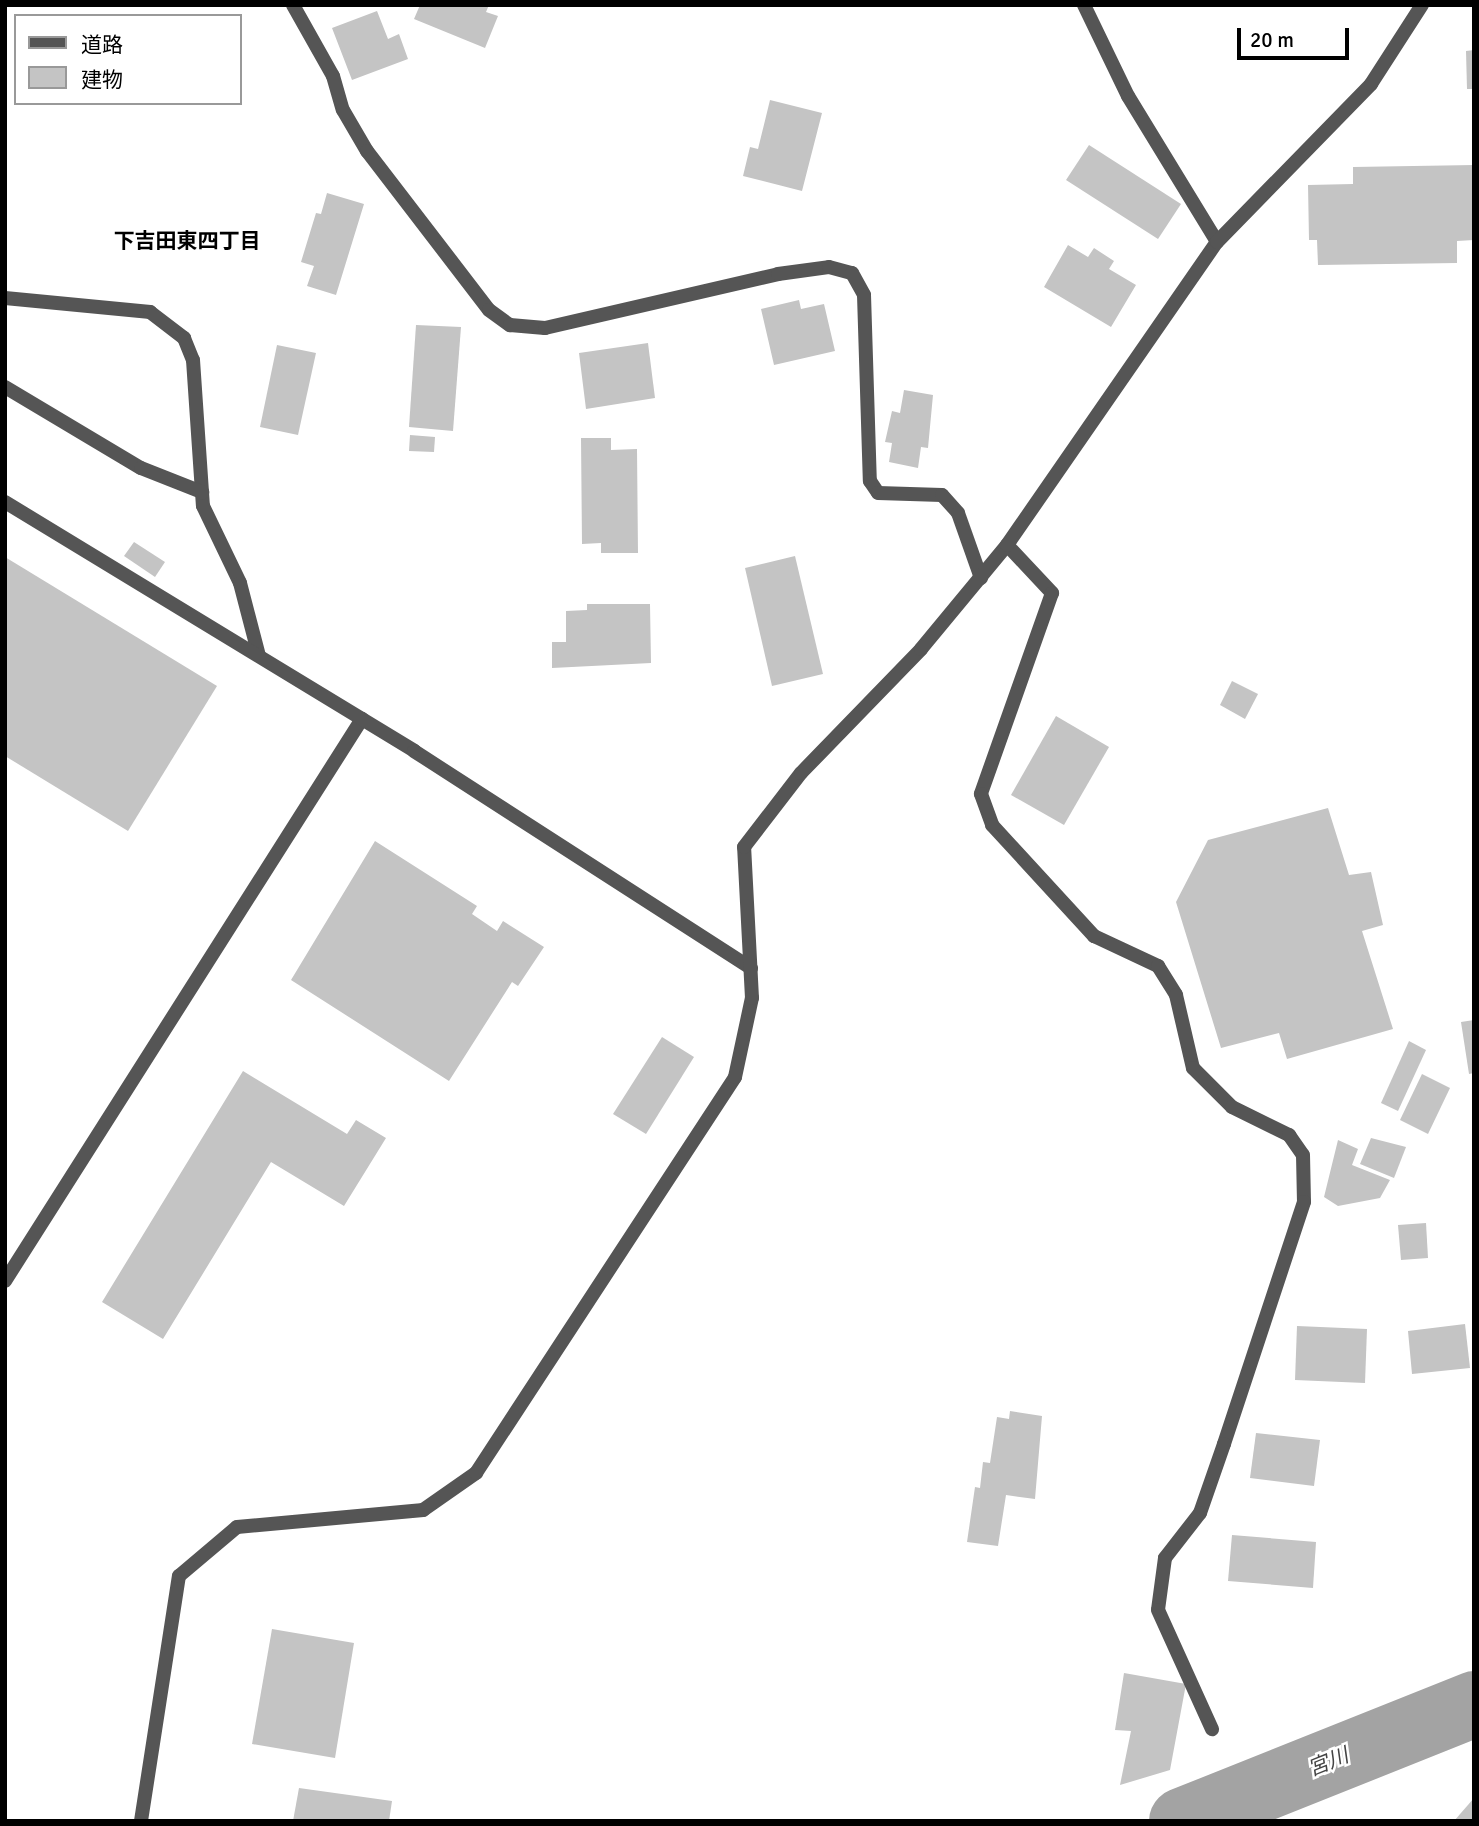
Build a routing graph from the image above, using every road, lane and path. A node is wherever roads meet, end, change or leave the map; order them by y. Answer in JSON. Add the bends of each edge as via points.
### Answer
{"nodes":[{"id":1,"x":293,"y":5,"type":"edge"},
{"id":2,"x":1084,"y":5,"type":"edge"},
{"id":3,"x":1422,"y":5,"type":"edge"},
{"id":4,"x":1217,"y":242,"type":"junction"},
{"id":5,"x":5,"y":298,"type":"edge"},
{"id":6,"x":5,"y":387,"type":"edge"},
{"id":7,"x":202,"y":492,"type":"junction"},
{"id":8,"x":5,"y":502,"type":"edge"},
{"id":9,"x":1007,"y":545,"type":"junction"},
{"id":10,"x":981,"y":578,"type":"junction"},
{"id":11,"x":259,"y":656,"type":"junction"},
{"id":12,"x":362,"y":719,"type":"junction"},
{"id":13,"x":751,"y":968,"type":"junction"},
{"id":14,"x":5,"y":1281,"type":"edge"},
{"id":15,"x":1212,"y":1729,"type":"dead end"},
{"id":16,"x":141,"y":1821,"type":"edge"}],
"edges":[{"from":1,"to":10,"type":"street","via":[[333,76],[342,110],[367,151],[489,310],[510,325],[545,328],[778,274],[829,267],[852,274],[864,295],[870,481],[878,494],[942,495],[958,513]]},
{"from":2,"to":4,"type":"street","via":[[1128,96]]},
{"from":3,"to":4,"type":"street","via":[[1371,84]]},
{"from":4,"to":9,"type":"street"},
{"from":5,"to":7,"type":"street","via":[[150,312],[184,338],[193,360]]},
{"from":6,"to":7,"type":"street","via":[[141,468]]},
{"from":7,"to":11,"type":"street","via":[[217,542],[240,583]]},
{"from":8,"to":11,"type":"street"},
{"from":9,"to":10,"type":"street"},
{"from":9,"to":15,"type":"street","via":[[1052,593],[981,794],[992,825],[1094,936],[1158,966],[1176,995],[1193,1068],[1232,1107],[1289,1135],[1303,1155],[1304,1202],[1224,1444],[1199,1513],[1165,1558],[1158,1610]]},
{"from":10,"to":13,"type":"street","via":[[921,649],[801,773],[744,847]]},
{"from":11,"to":12,"type":"street"},
{"from":12,"to":13,"type":"street"},
{"from":12,"to":14,"type":"street"},
{"from":13,"to":16,"type":"street","via":[[752,998],[735,1077],[476,1473],[423,1510],[237,1527],[179,1576]]}]}
